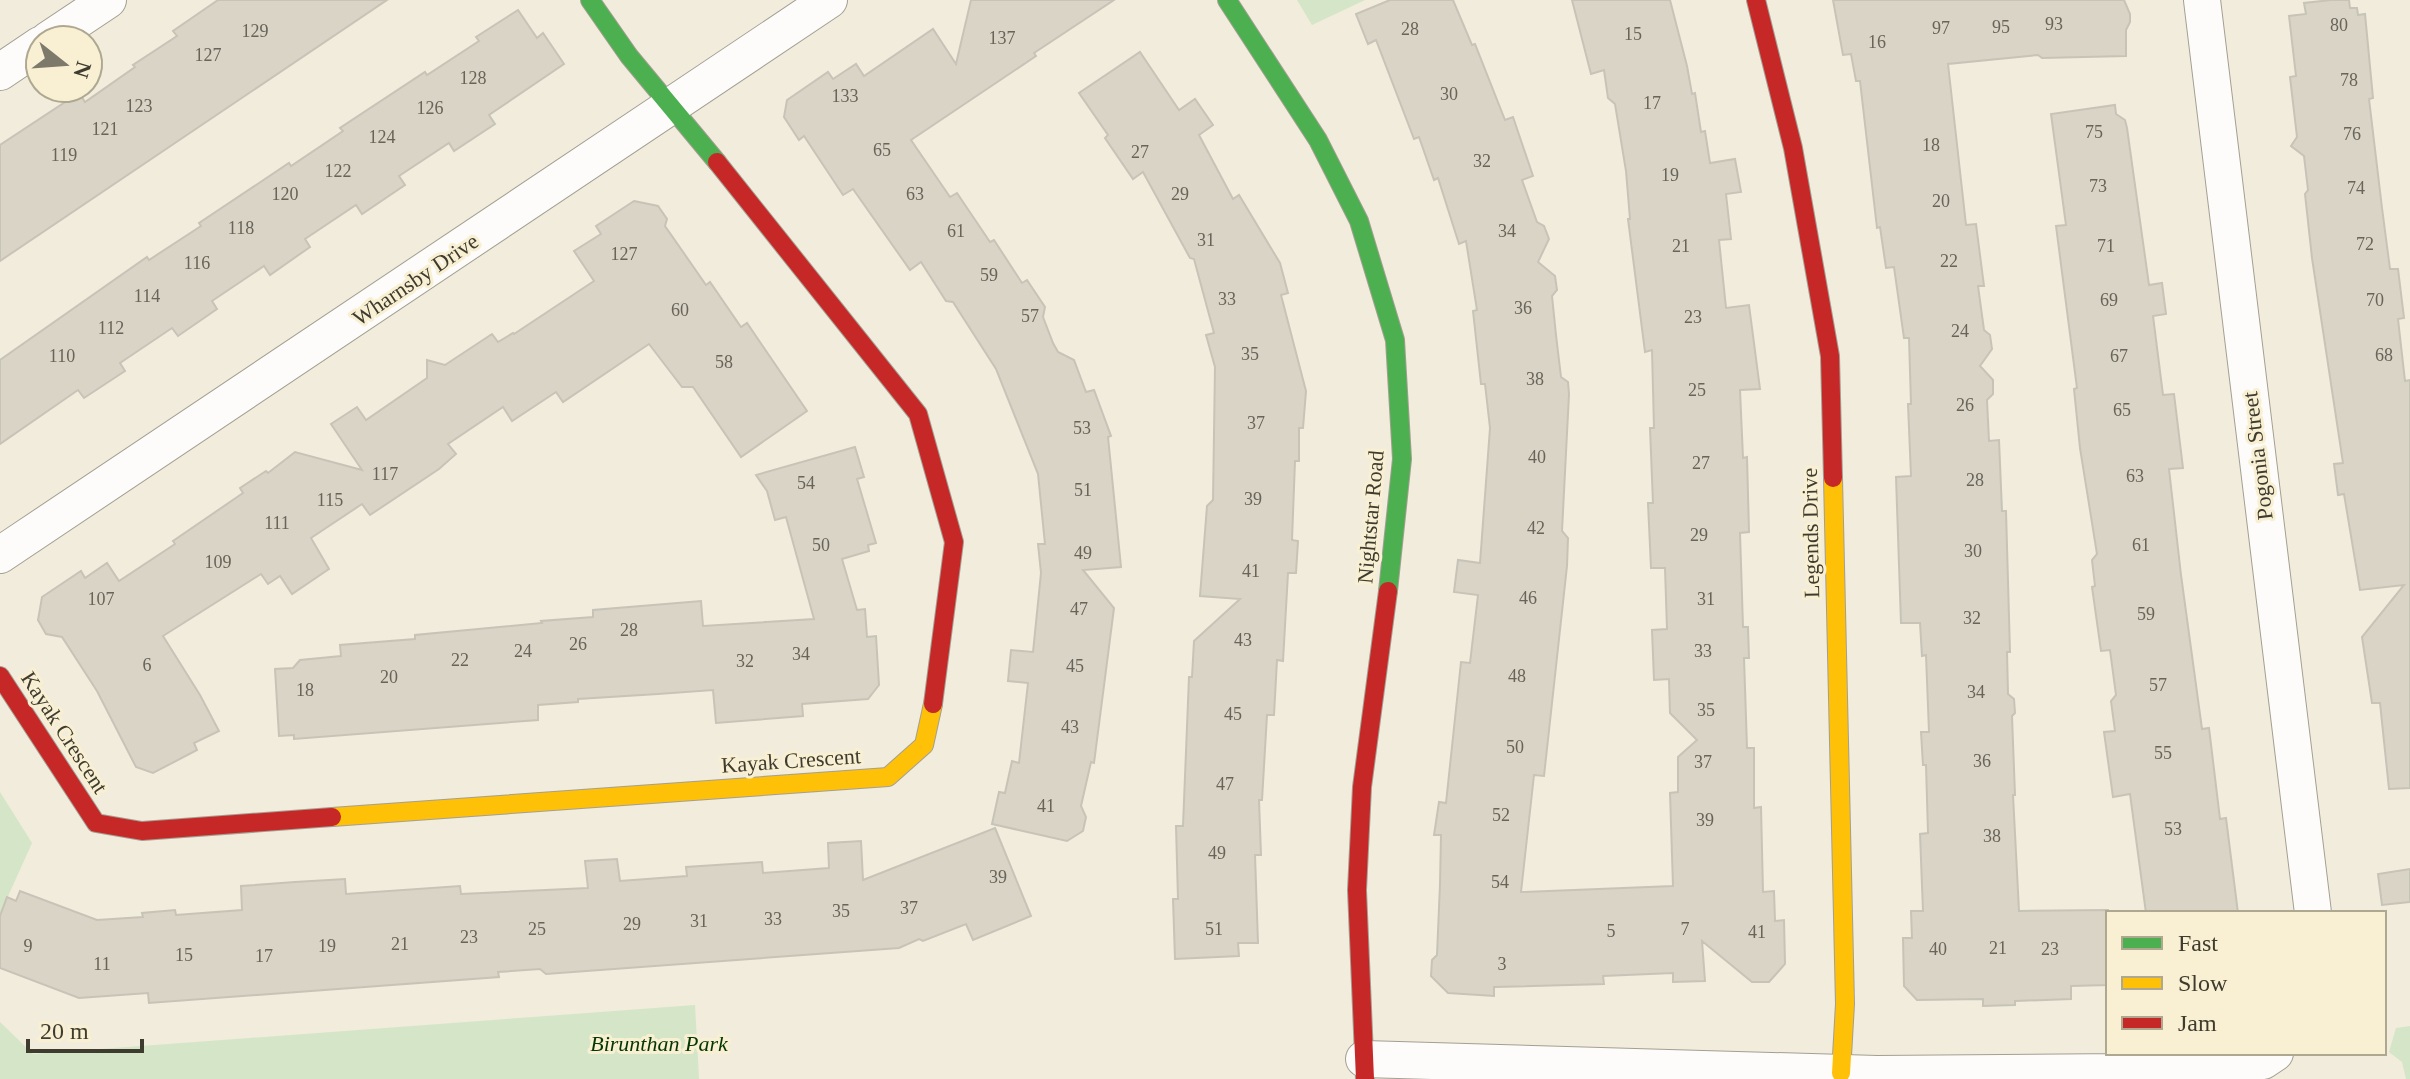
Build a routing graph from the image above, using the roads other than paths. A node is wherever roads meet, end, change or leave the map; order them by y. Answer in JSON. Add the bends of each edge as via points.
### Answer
{"nodes":[{"id":1,"x":108,"y":0,"type":"edge"},
{"id":2,"x":590,"y":0,"type":"edge"},
{"id":3,"x":829,"y":0,"type":"edge"},
{"id":4,"x":1227,"y":0,"type":"edge"},
{"id":5,"x":1756,"y":0,"type":"edge"},
{"id":6,"x":2202,"y":0,"type":"edge"},
{"id":7,"x":72,"y":24,"type":"edge"},
{"id":8,"x":24,"y":56,"type":"edge"},
{"id":9,"x":0,"y":72,"type":"edge"},
{"id":10,"x":673,"y":107,"type":"junction"},
{"id":11,"x":0,"y":555,"type":"edge"},
{"id":12,"x":0,"y":676,"type":"edge"},
{"id":13,"x":2313,"y":911,"type":"edge"},
{"id":14,"x":2272,"y":1055,"type":"edge"},
{"id":15,"x":1364,"y":1069,"type":"edge"},
{"id":16,"x":1841,"y":1073,"type":"junction"}],
"edges":[{"from":1,"to":7,"type":"street"},
{"from":2,"to":10,"type":"street","name":"Kayak Crescent"},
{"from":3,"to":10,"type":"street","name":"Wharnsby Drive"},
{"from":4,"to":15,"type":"street","name":"Nightstar Road","via":[[1318,140],[1359,221],[1395,340],[1402,459],[1362,787],[1357,890]]},
{"from":5,"to":16,"type":"street","name":"Legends Drive","via":[[1793,148],[1830,356],[1845,1004]]},
{"from":6,"to":13,"type":"street","name":"Pogonia Street"},
{"from":8,"to":9,"type":"street"},
{"from":10,"to":11,"type":"street","name":"Wharnsby Drive"},
{"from":10,"to":12,"type":"street","name":"Kayak Crescent","via":[[918,414],[954,542],[924,745],[888,777],[142,831],[96,823]]},
{"from":14,"to":16,"type":"street","via":[[2263,1061],[2125,1072]]},
{"from":15,"to":16,"type":"street","via":[[1432,1059]]}]}
